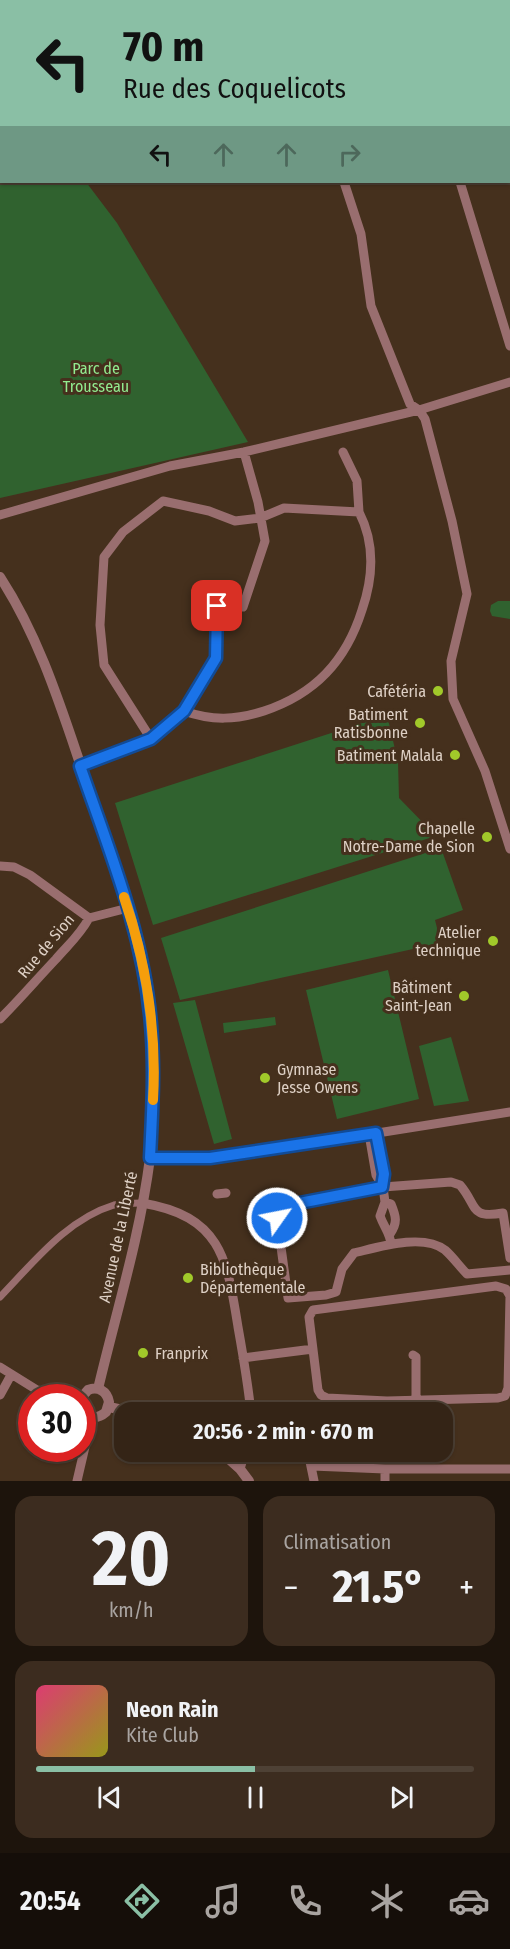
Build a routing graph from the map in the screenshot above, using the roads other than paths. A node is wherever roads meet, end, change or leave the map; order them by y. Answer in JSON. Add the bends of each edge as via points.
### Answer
{"nodes":[{"id":1,"x":344,"y":183,"type":"edge"},
{"id":2,"x":460,"y":183,"type":"edge"},
{"id":3,"x":510,"y":346,"type":"edge"},
{"id":4,"x":510,"y":382,"type":"edge"},
{"id":5,"x":419,"y":410,"type":"junction"},
{"id":6,"x":244,"y":452,"type":"junction"},
{"id":7,"x":343,"y":452,"type":"dead end"},
{"id":8,"x":359,"y":512,"type":"junction"},
{"id":9,"x":4,"y":514,"type":"edge"},
{"id":10,"x":260,"y":518,"type":"junction"},
{"id":11,"x":0,"y":522,"type":"edge"},
{"id":12,"x":0,"y":577,"type":"edge"},
{"id":13,"x":184,"y":711,"type":"junction"},
{"id":14,"x":151,"y":739,"type":"junction"},
{"id":15,"x":80,"y":766,"type":"junction"},
{"id":16,"x":510,"y":849,"type":"edge"},
{"id":17,"x":0,"y":866,"type":"edge"},
{"id":18,"x":128,"y":908,"type":"junction"},
{"id":19,"x":89,"y":918,"type":"junction"},
{"id":20,"x":0,"y":1019,"type":"edge"},
{"id":21,"x":508,"y":1116,"type":"edge"},
{"id":22,"x":373,"y":1134,"type":"junction"},
{"id":23,"x":245,"y":1154,"type":"junction"},
{"id":24,"x":150,"y":1158,"type":"junction"},
{"id":25,"x":247,"y":1164,"type":"dead end"},
{"id":26,"x":382,"y":1187,"type":"junction"},
{"id":27,"x":385,"y":1202,"type":"junction"},
{"id":28,"x":142,"y":1203,"type":"junction"},
{"id":29,"x":391,"y":1239,"type":"junction"},
{"id":30,"x":292,"y":1245,"type":"dead end"},
{"id":31,"x":281,"y":1247,"type":"junction"},
{"id":32,"x":510,"y":1258,"type":"edge"},
{"id":33,"x":510,"y":1270,"type":"edge"},
{"id":34,"x":0,"y":1297,"type":"edge"},
{"id":35,"x":313,"y":1349,"type":"junction"},
{"id":36,"x":413,"y":1355,"type":"dead end"},
{"id":37,"x":243,"y":1358,"type":"junction"},
{"id":38,"x":0,"y":1367,"type":"edge"},
{"id":39,"x":11,"y":1375,"type":"junction"},
{"id":40,"x":27,"y":1384,"type":"edge"},
{"id":41,"x":98,"y":1389,"type":"joint"},
{"id":42,"x":0,"y":1395,"type":"edge"},
{"id":43,"x":416,"y":1399,"type":"junction"},
{"id":44,"x":249,"y":1402,"type":"edge"},
{"id":45,"x":109,"y":1407,"type":"junction"},
{"id":46,"x":114,"y":1408,"type":"edge"},
{"id":47,"x":96,"y":1417,"type":"edge"},
{"id":48,"x":82,"y":1462,"type":"edge"},
{"id":49,"x":232,"y":1462,"type":"edge"},
{"id":50,"x":242,"y":1462,"type":"edge"},
{"id":51,"x":311,"y":1462,"type":"edge"},
{"id":52,"x":312,"y":1466,"type":"junction"},
{"id":53,"x":240,"y":1469,"type":"junction"},
{"id":54,"x":385,"y":1469,"type":"junction"},
{"id":55,"x":510,"y":1469,"type":"edge"},
{"id":56,"x":452,"y":1470,"type":"junction"},
{"id":57,"x":77,"y":1481,"type":"edge"},
{"id":58,"x":249,"y":1481,"type":"edge"},
{"id":59,"x":314,"y":1481,"type":"edge"},
{"id":60,"x":385,"y":1481,"type":"edge"},
{"id":61,"x":452,"y":1481,"type":"edge"}],
"edges":[{"from":1,"to":5,"type":"street","via":[[361,234],[376,323],[410,404]]},
{"from":2,"to":3,"type":"street"},
{"from":4,"to":5,"type":"street"},
{"from":5,"to":6,"type":"street"},
{"from":5,"to":16,"type":"street","via":[[425,419],[452,521],[467,594],[451,661],[453,699],[485,771]]},
{"from":6,"to":9,"type":"street","via":[[170,466]]},
{"from":6,"to":10,"type":"street"},
{"from":7,"to":8,"type":"street","via":[[357,481]]},
{"from":8,"to":10,"type":"street","via":[[284,508]]},
{"from":8,"to":13,"type":"street","via":[[369,540],[369,585],[351,640],[331,669],[300,696],[254,715],[213,719]]},
{"from":9,"to":11,"type":"street"},
{"from":10,"to":13,"type":"street","via":[[265,542],[243,607],[217,606],[216,658]]},
{"from":10,"to":14,"type":"street","via":[[235,521],[163,501],[123,532],[104,557],[100,626],[104,665]]},
{"from":12,"to":15,"type":"street","name":"Avenue de la Liberté","via":[[40,651]]},
{"from":13,"to":14,"type":"street"},
{"from":14,"to":15,"type":"street"},
{"from":15,"to":18,"type":"street","name":"Avenue de la Liberté"},
{"from":17,"to":19,"type":"street","via":[[14,867],[30,875]]},
{"from":18,"to":19,"type":"street"},
{"from":18,"to":24,"type":"street","name":"Avenue de la Liberté","via":[[144,970],[151,1026],[154,1087]]},
{"from":19,"to":20,"type":"street","name":"Rue de Sion","via":[[76,938]]},
{"from":21,"to":22,"type":"street"},
{"from":22,"to":23,"type":"street"},
{"from":22,"to":26,"type":"street","via":[[384,1174]]},
{"from":23,"to":24,"type":"street"},
{"from":23,"to":25,"type":"street"},
{"from":24,"to":28,"type":"street","name":"Avenue de la Liberté"},
{"from":26,"to":27,"type":"street"},
{"from":26,"to":31,"type":"street","via":[[303,1208],[284,1206],[277,1218]]},
{"from":26,"to":32,"type":"street","via":[[451,1182],[460,1185],[476,1211],[488,1216],[503,1214]]},
{"from":27,"to":29,"type":"street","via":[[380,1216]]},
{"from":27,"to":29,"type":"street","via":[[391,1204],[396,1215]]},
{"from":28,"to":34,"type":"street","via":[[117,1204],[99,1210],[62,1234]]},
{"from":28,"to":37,"type":"street","via":[[192,1220],[220,1250],[230,1278]]},
{"from":28,"to":41,"type":"street","name":"Avenue de la Liberté"},
{"from":29,"to":31,"type":"street","via":[[354,1253],[342,1269],[336,1292],[288,1298]]},
{"from":29,"to":33,"type":"street","via":[[444,1249],[467,1275]]},
{"from":30,"to":31,"type":"street"},
{"from":35,"to":37,"type":"street"},
{"from":35,"to":43,"type":"street","via":[[318,1390],[327,1398]]},
{"from":35,"to":43,"type":"street","via":[[309,1317],[314,1310],[496,1286],[506,1289],[510,1296],[505,1396]]},
{"from":36,"to":43,"type":"street"},
{"from":37,"to":44,"type":"street"},
{"from":38,"to":39,"type":"street"},
{"from":39,"to":40,"type":"street"},
{"from":39,"to":42,"type":"street"},
{"from":41,"to":45,"type":"street","via":[[108,1397]]},
{"from":45,"to":46,"type":"street"},
{"from":45,"to":47,"type":"street"},
{"from":48,"to":57,"type":"street"},
{"from":49,"to":53,"type":"street"},
{"from":50,"to":53,"type":"street"},
{"from":51,"to":52,"type":"street"},
{"from":52,"to":54,"type":"street"},
{"from":52,"to":59,"type":"street"},
{"from":53,"to":58,"type":"street"},
{"from":54,"to":56,"type":"street"},
{"from":54,"to":60,"type":"street"},
{"from":55,"to":56,"type":"street"},
{"from":56,"to":61,"type":"street"}]}
